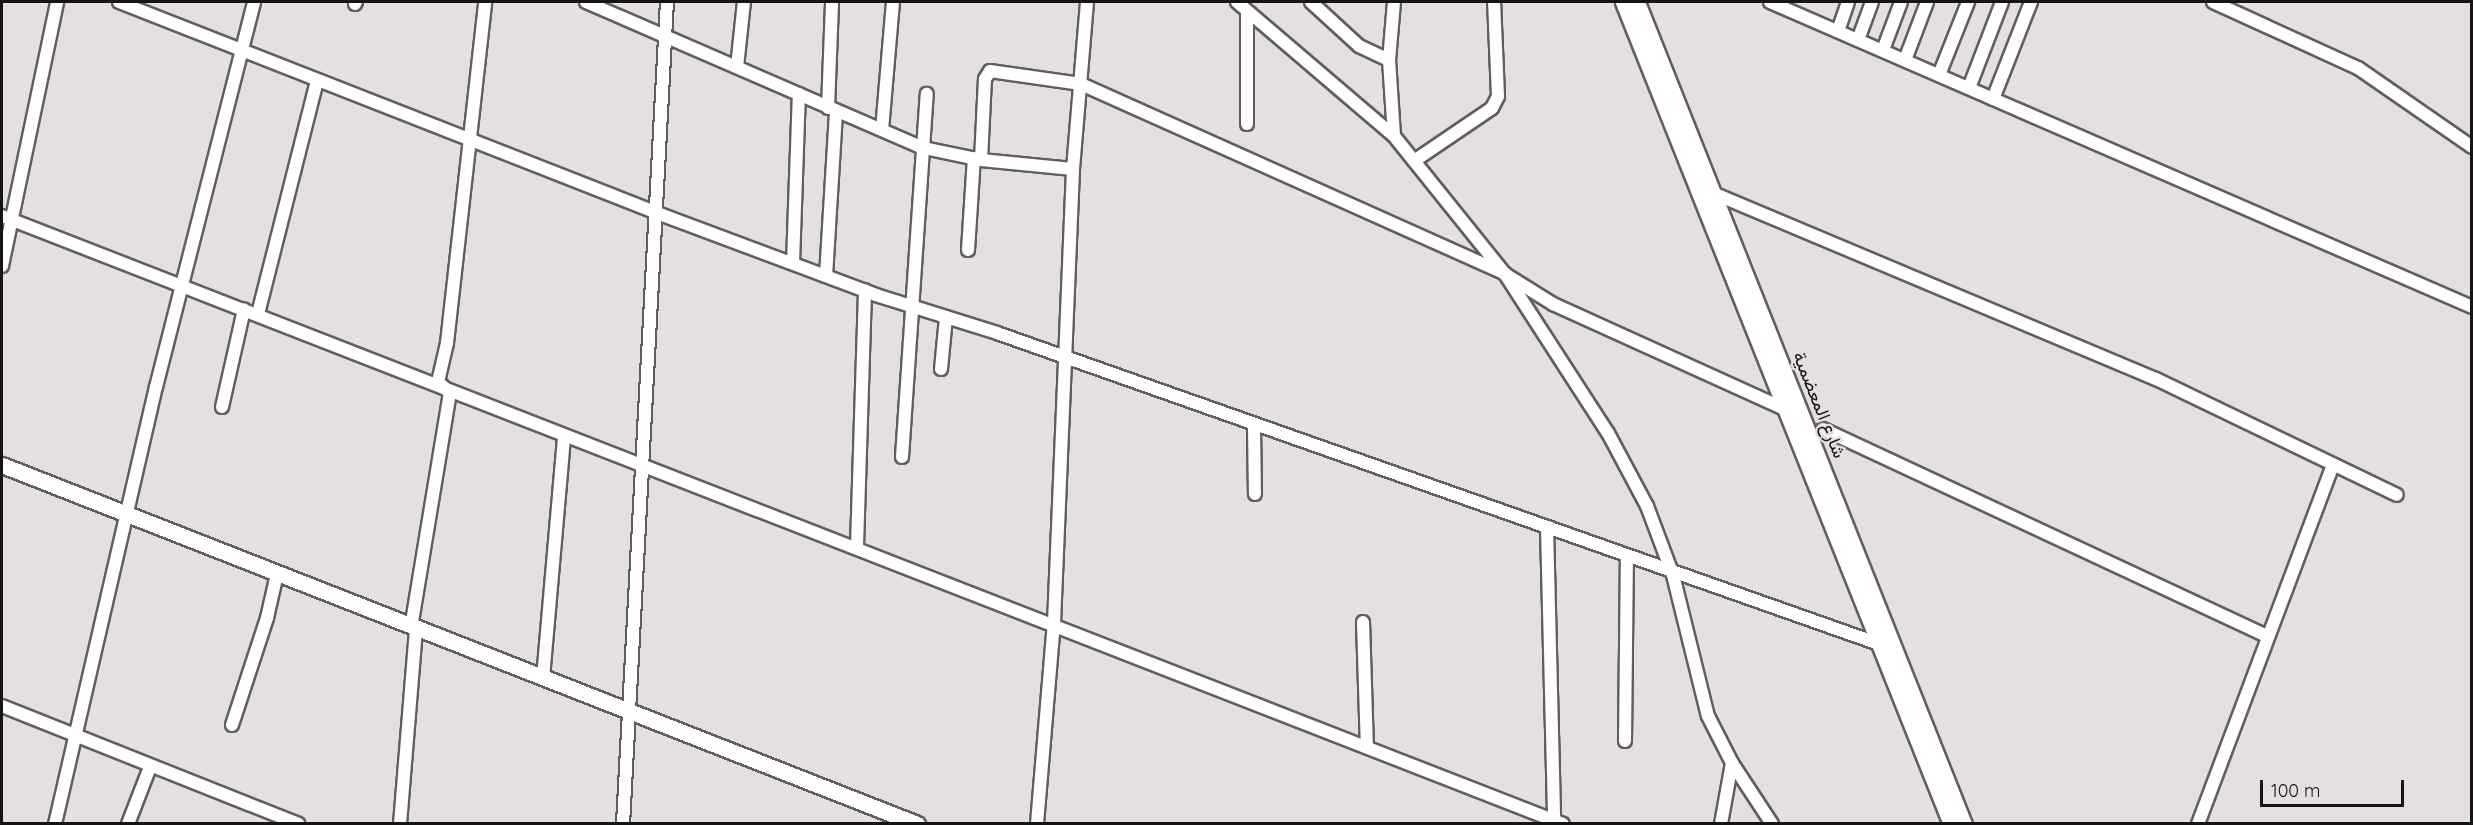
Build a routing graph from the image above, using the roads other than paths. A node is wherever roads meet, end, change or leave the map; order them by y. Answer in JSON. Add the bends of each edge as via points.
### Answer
{"nodes":[{"id":1,"x":57,"y":2,"type":"edge"},
{"id":2,"x":119,"y":2,"type":"edge"},
{"id":3,"x":254,"y":2,"type":"edge"},
{"id":4,"x":485,"y":2,"type":"edge"},
{"id":5,"x":586,"y":2,"type":"edge"},
{"id":6,"x":667,"y":2,"type":"edge"},
{"id":7,"x":744,"y":2,"type":"edge"},
{"id":8,"x":832,"y":2,"type":"edge"},
{"id":9,"x":893,"y":2,"type":"edge"},
{"id":10,"x":1087,"y":2,"type":"edge"},
{"id":11,"x":1237,"y":2,"type":"edge"},
{"id":12,"x":1311,"y":2,"type":"edge"},
{"id":13,"x":1394,"y":2,"type":"edge"},
{"id":14,"x":1494,"y":2,"type":"edge"},
{"id":15,"x":1623,"y":2,"type":"edge"},
{"id":16,"x":1637,"y":2,"type":"edge"},
{"id":17,"x":1770,"y":2,"type":"edge"},
{"id":18,"x":1804,"y":2,"type":"edge"},
{"id":19,"x":1848,"y":2,"type":"edge"},
{"id":20,"x":1872,"y":2,"type":"edge"},
{"id":21,"x":1901,"y":2,"type":"edge"},
{"id":22,"x":1927,"y":2,"type":"edge"},
{"id":23,"x":1968,"y":2,"type":"edge"},
{"id":24,"x":2002,"y":2,"type":"edge"},
{"id":25,"x":2031,"y":2,"type":"edge"},
{"id":26,"x":2213,"y":2,"type":"edge"},
{"id":27,"x":1247,"y":14,"type":"junction"},
{"id":28,"x":1799,"y":14,"type":"junction"},
{"id":29,"x":1838,"y":31,"type":"junction"},
{"id":30,"x":666,"y":37,"type":"junction"},
{"id":31,"x":1858,"y":40,"type":"junction"},
{"id":32,"x":1883,"y":50,"type":"junction"},
{"id":33,"x":242,"y":51,"type":"junction"},
{"id":34,"x":1389,"y":60,"type":"junction"},
{"id":35,"x":1905,"y":60,"type":"junction"},
{"id":36,"x":737,"y":67,"type":"junction"},
{"id":37,"x":1939,"y":75,"type":"junction"},
{"id":38,"x":317,"y":81,"type":"junction"},
{"id":39,"x":1081,"y":84,"type":"junction"},
{"id":40,"x":1968,"y":88,"type":"junction"},
{"id":41,"x":799,"y":94,"type":"junction"},
{"id":42,"x":927,"y":94,"type":"dead end"},
{"id":43,"x":1994,"y":99,"type":"junction"},
{"id":44,"x":832,"y":110,"type":"junction"},
{"id":45,"x":1247,"y":124,"type":"dead end"},
{"id":46,"x":882,"y":130,"type":"junction"},
{"id":47,"x":1394,"y":136,"type":"junction"},
{"id":48,"x":468,"y":138,"type":"junction"},
{"id":49,"x":2472,"y":147,"type":"edge"},
{"id":50,"x":924,"y":148,"type":"junction"},
{"id":51,"x":978,"y":159,"type":"junction"},
{"id":52,"x":1414,"y":161,"type":"junction"},
{"id":53,"x":1073,"y":169,"type":"junction"},
{"id":54,"x":1713,"y":193,"type":"junction"},
{"id":55,"x":656,"y":213,"type":"junction"},
{"id":56,"x":5,"y":218,"type":"edge"},
{"id":57,"x":968,"y":250,"type":"dead end"},
{"id":58,"x":793,"y":263,"type":"junction"},
{"id":59,"x":2,"y":266,"type":"edge"},
{"id":60,"x":1505,"y":274,"type":"junction"},
{"id":61,"x":826,"y":276,"type":"junction"},
{"id":62,"x":184,"y":288,"type":"junction"},
{"id":63,"x":865,"y":290,"type":"junction"},
{"id":64,"x":911,"y":304,"type":"junction"},
{"id":65,"x":2472,"y":307,"type":"edge"},
{"id":66,"x":244,"y":309,"type":"junction"},
{"id":67,"x":258,"y":314,"type":"junction"},
{"id":68,"x":946,"y":317,"type":"junction"},
{"id":69,"x":1065,"y":357,"type":"junction"},
{"id":70,"x":941,"y":369,"type":"dead end"},
{"id":71,"x":450,"y":393,"type":"junction"},
{"id":72,"x":222,"y":407,"type":"dead end"},
{"id":73,"x":1785,"y":409,"type":"junction"},
{"id":74,"x":1254,"y":426,"type":"junction"},
{"id":75,"x":1823,"y":429,"type":"dead end"},
{"id":76,"x":564,"y":436,"type":"junction"},
{"id":77,"x":902,"y":457,"type":"dead end"},
{"id":78,"x":642,"y":463,"type":"junction"},
{"id":79,"x":2333,"y":464,"type":"junction"},
{"id":80,"x":2,"y":465,"type":"edge"},
{"id":81,"x":1255,"y":494,"type":"dead end"},
{"id":82,"x":2397,"y":495,"type":"dead end"},
{"id":83,"x":128,"y":515,"type":"junction"},
{"id":84,"x":1547,"y":527,"type":"junction"},
{"id":85,"x":857,"y":546,"type":"junction"},
{"id":86,"x":1628,"y":558,"type":"junction"},
{"id":87,"x":277,"y":574,"type":"junction"},
{"id":88,"x":1673,"y":575,"type":"junction"},
{"id":89,"x":1363,"y":622,"type":"dead end"},
{"id":90,"x":1054,"y":623,"type":"junction"},
{"id":91,"x":416,"y":629,"type":"junction"},
{"id":92,"x":2266,"y":636,"type":"junction"},
{"id":93,"x":1879,"y":644,"type":"junction"},
{"id":94,"x":1894,"y":663,"type":"junction"},
{"id":95,"x":543,"y":678,"type":"junction"},
{"id":96,"x":2,"y":706,"type":"edge"},
{"id":97,"x":628,"y":712,"type":"junction"},
{"id":98,"x":232,"y":725,"type":"dead end"},
{"id":99,"x":75,"y":737,"type":"junction"},
{"id":100,"x":1625,"y":741,"type":"dead end"},
{"id":101,"x":1367,"y":746,"type":"junction"},
{"id":102,"x":1732,"y":763,"type":"junction"},
{"id":103,"x":150,"y":767,"type":"junction"},
{"id":104,"x":1558,"y":822,"type":"edge"},
{"id":105,"x":55,"y":824,"type":"edge"},
{"id":106,"x":128,"y":824,"type":"edge"},
{"id":107,"x":298,"y":824,"type":"edge"},
{"id":108,"x":400,"y":824,"type":"edge"},
{"id":109,"x":623,"y":824,"type":"edge"},
{"id":110,"x":917,"y":824,"type":"edge"},
{"id":111,"x":1036,"y":824,"type":"edge"},
{"id":112,"x":1721,"y":824,"type":"edge"},
{"id":113,"x":1772,"y":824,"type":"edge"},
{"id":114,"x":1951,"y":824,"type":"edge"},
{"id":115,"x":1964,"y":824,"type":"edge"},
{"id":116,"x":2198,"y":824,"type":"edge"}],
"edges":[{"from":1,"to":56,"type":"street"},
{"from":2,"to":33,"type":"street"},
{"from":3,"to":33,"type":"street"},
{"from":4,"to":48,"type":"street"},
{"from":5,"to":30,"type":"street"},
{"from":6,"to":30,"type":"street"},
{"from":7,"to":36,"type":"street"},
{"from":8,"to":44,"type":"street"},
{"from":9,"to":46,"type":"street"},
{"from":10,"to":39,"type":"street"},
{"from":11,"to":27,"type":"street"},
{"from":12,"to":34,"type":"street","via":[[1359,46]]},
{"from":13,"to":34,"type":"street"},
{"from":14,"to":52,"type":"street","via":[[1498,96],[1492,108]]},
{"from":15,"to":73,"type":"main road","name":"شارع المعضمية"},
{"from":16,"to":54,"type":"main road","name":"شارع المعضمية"},
{"from":17,"to":28,"type":"street"},
{"from":18,"to":28,"type":"street"},
{"from":19,"to":29,"type":"street"},
{"from":20,"to":31,"type":"street"},
{"from":21,"to":32,"type":"street"},
{"from":22,"to":35,"type":"street"},
{"from":23,"to":37,"type":"street"},
{"from":24,"to":40,"type":"street"},
{"from":25,"to":43,"type":"street"},
{"from":26,"to":49,"type":"street","via":[[2358,68]]},
{"from":27,"to":45,"type":"street"},
{"from":27,"to":47,"type":"street"},
{"from":28,"to":29,"type":"street"},
{"from":29,"to":31,"type":"street"},
{"from":30,"to":36,"type":"street"},
{"from":30,"to":55,"type":"street"},
{"from":31,"to":32,"type":"street"},
{"from":32,"to":35,"type":"street"},
{"from":33,"to":38,"type":"street"},
{"from":33,"to":62,"type":"street"},
{"from":34,"to":47,"type":"street"},
{"from":35,"to":37,"type":"street"},
{"from":36,"to":41,"type":"street"},
{"from":37,"to":40,"type":"street"},
{"from":38,"to":48,"type":"street"},
{"from":38,"to":67,"type":"street"},
{"from":39,"to":51,"type":"street","via":[[990,71],[985,79]]},
{"from":39,"to":53,"type":"street"},
{"from":39,"to":60,"type":"street"},
{"from":40,"to":43,"type":"street"},
{"from":41,"to":44,"type":"street"},
{"from":41,"to":58,"type":"street"},
{"from":42,"to":50,"type":"street"},
{"from":43,"to":65,"type":"street"},
{"from":44,"to":46,"type":"street"},
{"from":44,"to":61,"type":"street"},
{"from":46,"to":50,"type":"street"},
{"from":47,"to":52,"type":"street"},
{"from":48,"to":55,"type":"street"},
{"from":48,"to":71,"type":"street","via":[[447,343],[438,382]]},
{"from":50,"to":51,"type":"street"},
{"from":50,"to":64,"type":"street"},
{"from":51,"to":53,"type":"street"},
{"from":51,"to":57,"type":"street"},
{"from":52,"to":60,"type":"street"},
{"from":53,"to":69,"type":"street"},
{"from":54,"to":79,"type":"street","via":[[2156,379]]},
{"from":54,"to":94,"type":"main road","name":"شارع المعضمية"},
{"from":55,"to":58,"type":"street"},
{"from":55,"to":78,"type":"street"},
{"from":56,"to":59,"type":"street"},
{"from":56,"to":62,"type":"street"},
{"from":58,"to":61,"type":"street"},
{"from":60,"to":73,"type":"street","via":[[1553,304]]},
{"from":60,"to":88,"type":"street","via":[[1608,433],[1647,506]]},
{"from":61,"to":63,"type":"street"},
{"from":62,"to":66,"type":"street"},
{"from":62,"to":83,"type":"street","via":[[156,387]]},
{"from":63,"to":64,"type":"street"},
{"from":63,"to":85,"type":"street"},
{"from":64,"to":68,"type":"street"},
{"from":64,"to":77,"type":"street"},
{"from":66,"to":67,"type":"street"},
{"from":66,"to":72,"type":"street"},
{"from":67,"to":71,"type":"street"},
{"from":68,"to":69,"type":"street"},
{"from":68,"to":70,"type":"street"},
{"from":69,"to":74,"type":"street"},
{"from":69,"to":90,"type":"street"},
{"from":71,"to":76,"type":"street"},
{"from":71,"to":91,"type":"street","via":[[412,622]]},
{"from":73,"to":93,"type":"main road","name":"شارع المعضمية"},
{"from":74,"to":81,"type":"street"},
{"from":74,"to":84,"type":"street"},
{"from":75,"to":92,"type":"street"},
{"from":76,"to":78,"type":"street"},
{"from":76,"to":95,"type":"street"},
{"from":78,"to":85,"type":"street"},
{"from":78,"to":97,"type":"street"},
{"from":79,"to":82,"type":"street"},
{"from":79,"to":92,"type":"street"},
{"from":80,"to":83,"type":"main road"},
{"from":83,"to":87,"type":"main road"},
{"from":83,"to":99,"type":"street"},
{"from":84,"to":86,"type":"street"},
{"from":84,"to":104,"type":"street"},
{"from":85,"to":90,"type":"street"},
{"from":86,"to":88,"type":"street"},
{"from":86,"to":100,"type":"street"},
{"from":87,"to":91,"type":"main road"},
{"from":87,"to":98,"type":"street"},
{"from":88,"to":93,"type":"street"},
{"from":88,"to":102,"type":"street","via":[[1708,716]]},
{"from":89,"to":101,"type":"street"},
{"from":90,"to":101,"type":"street"},
{"from":90,"to":111,"type":"street"},
{"from":91,"to":95,"type":"main road"},
{"from":91,"to":108,"type":"street"},
{"from":92,"to":116,"type":"street"},
{"from":93,"to":94,"type":"main road","name":"شارع المعضمية"},
{"from":94,"to":114,"type":"main road","name":"شارع المعضمية"},
{"from":94,"to":115,"type":"main road","name":"شارع المعضمية"},
{"from":95,"to":97,"type":"main road"},
{"from":96,"to":99,"type":"street"},
{"from":97,"to":109,"type":"street"},
{"from":97,"to":110,"type":"main road"},
{"from":99,"to":103,"type":"street"},
{"from":99,"to":105,"type":"street"},
{"from":101,"to":104,"type":"street"},
{"from":102,"to":112,"type":"street"},
{"from":102,"to":113,"type":"street"},
{"from":103,"to":106,"type":"street"},
{"from":103,"to":107,"type":"street"}]}
